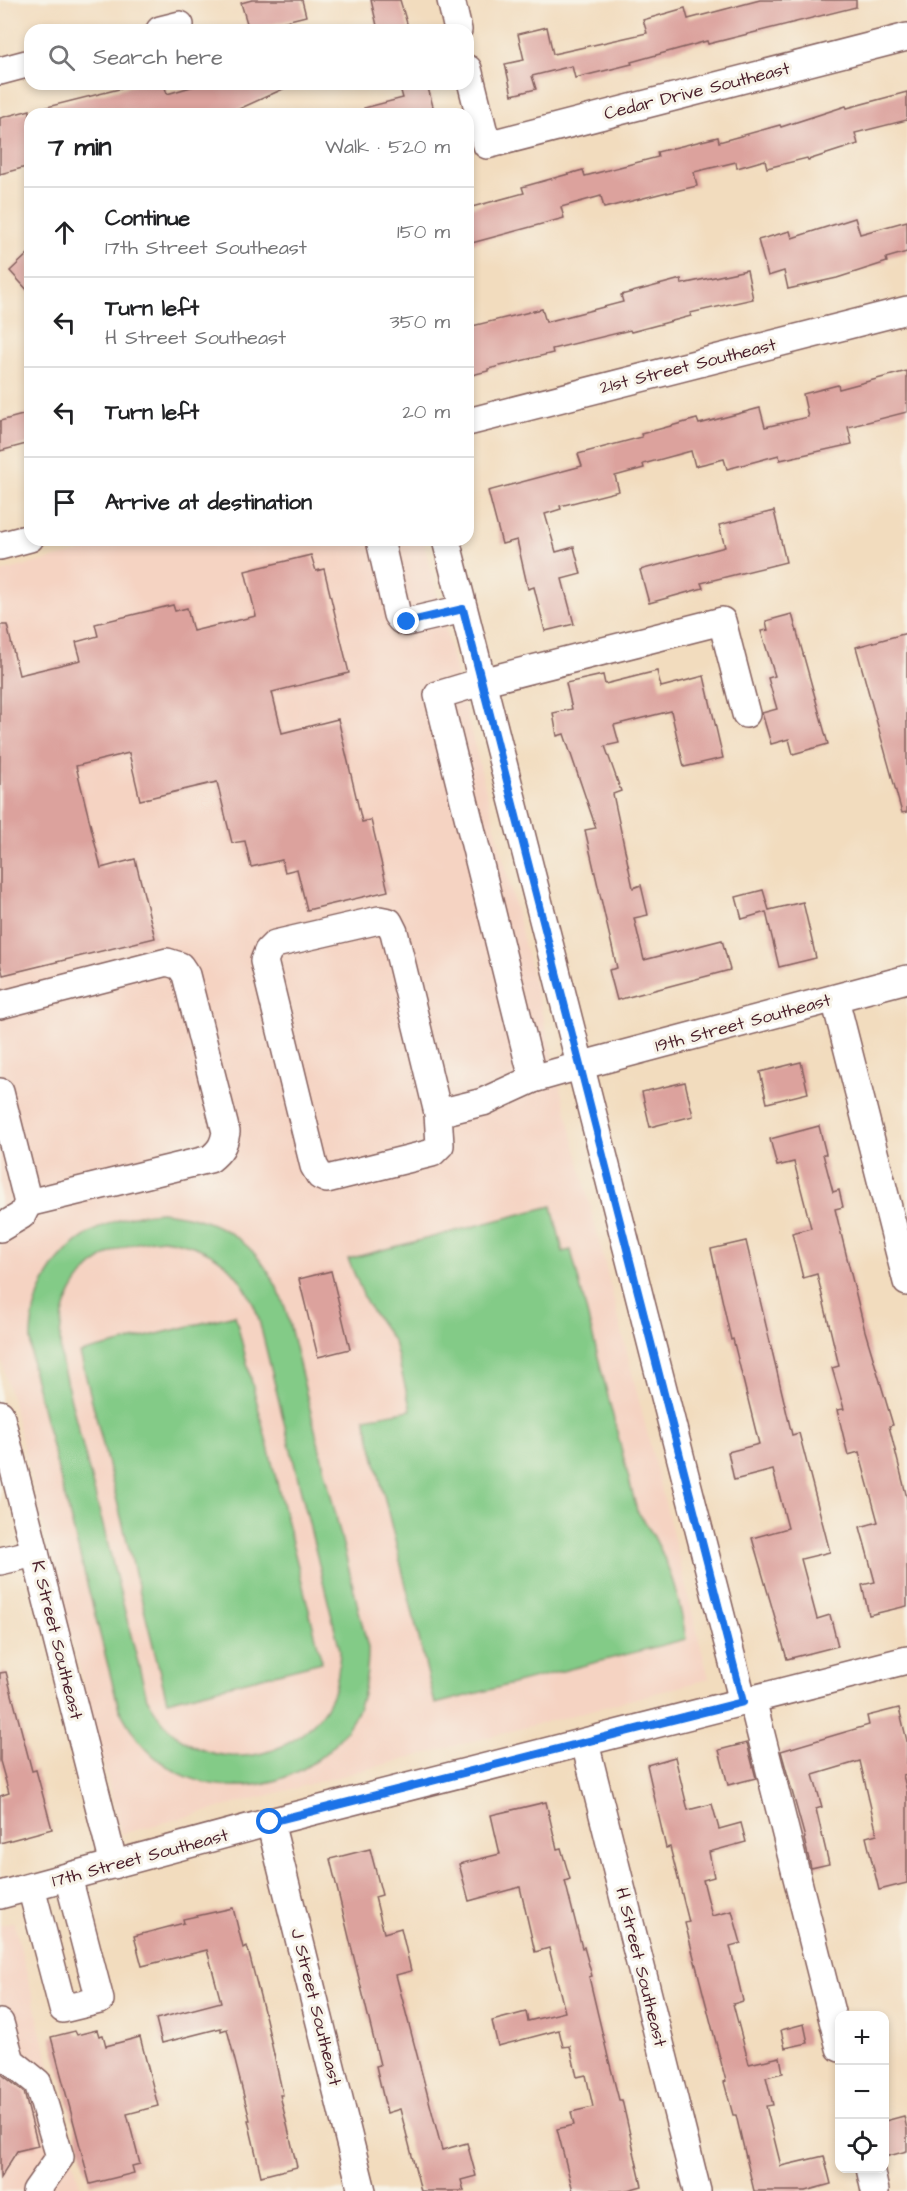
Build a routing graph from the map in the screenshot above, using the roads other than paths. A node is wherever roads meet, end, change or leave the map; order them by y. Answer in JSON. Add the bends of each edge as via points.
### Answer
{"nodes":[{"id":1,"x":451,"y":0,"type":"edge"},
{"id":2,"x":457,"y":24,"type":"edge"},
{"id":3,"x":907,"y":37,"type":"edge"},
{"id":4,"x":24,"y":65,"type":"edge"},
{"id":5,"x":0,"y":71,"type":"edge"},
{"id":6,"x":473,"y":90,"type":"edge"},
{"id":7,"x":907,"y":310,"type":"edge"},
{"id":8,"x":474,"y":420,"type":"edge"},
{"id":9,"x":24,"y":540,"type":"edge"},
{"id":10,"x":0,"y":546,"type":"edge"},
{"id":11,"x":381,"y":546,"type":"edge"},
{"id":12,"x":447,"y":546,"type":"edge"},
{"id":13,"x":463,"y":609,"type":"junction"},
{"id":14,"x":482,"y":682,"type":"junction"},
{"id":15,"x":746,"y":714,"type":"dead end"},
{"id":16,"x":907,"y":978,"type":"edge"},
{"id":17,"x":836,"y":999,"type":"junction"},
{"id":18,"x":0,"y":1005,"type":"edge"},
{"id":19,"x":579,"y":1066,"type":"junction"},
{"id":20,"x":533,"y":1080,"type":"junction"},
{"id":21,"x":0,"y":1092,"type":"edge"},
{"id":22,"x":438,"y":1113,"type":"junction"},
{"id":23,"x":28,"y":1203,"type":"junction"},
{"id":24,"x":0,"y":1228,"type":"edge"},
{"id":25,"x":907,"y":1282,"type":"edge"},
{"id":26,"x":0,"y":1414,"type":"edge"},
{"id":27,"x":35,"y":1553,"type":"junction"},
{"id":28,"x":0,"y":1561,"type":"edge"},
{"id":29,"x":907,"y":1659,"type":"edge"},
{"id":30,"x":747,"y":1700,"type":"junction"},
{"id":31,"x":585,"y":1743,"type":"junction"},
{"id":32,"x":270,"y":1822,"type":"junction"},
{"id":33,"x":114,"y":1865,"type":"junction"},
{"id":34,"x":68,"y":1877,"type":"junction"},
{"id":35,"x":31,"y":1887,"type":"junction"},
{"id":36,"x":0,"y":1895,"type":"edge"},
{"id":37,"x":0,"y":2022,"type":"edge"},
{"id":38,"x":835,"y":2029,"type":"edge"},
{"id":39,"x":871,"y":2173,"type":"edge"},
{"id":40,"x":36,"y":2191,"type":"edge"},
{"id":41,"x":362,"y":2191,"type":"edge"},
{"id":42,"x":697,"y":2191,"type":"edge"},
{"id":43,"x":875,"y":2191,"type":"edge"}],
"edges":[{"from":1,"to":2,"type":"street"},
{"from":3,"to":6,"type":"street","name":"Cedar Drive Southeast","via":[[487,145]]},
{"from":4,"to":5,"type":"street"},
{"from":7,"to":8,"type":"street","name":"21st Street Southeast"},
{"from":9,"to":10,"type":"street"},
{"from":11,"to":13,"type":"street","via":[[400,620],[407,622]]},
{"from":12,"to":13,"type":"street"},
{"from":13,"to":14,"type":"street"},
{"from":14,"to":15,"type":"street","via":[[722,621]]},
{"from":14,"to":19,"type":"street"},
{"from":14,"to":20,"type":"street","via":[[438,695]]},
{"from":16,"to":17,"type":"street","name":"19th Street Southeast"},
{"from":17,"to":19,"type":"street","name":"19th Street Southeast"},
{"from":17,"to":25,"type":"street"},
{"from":18,"to":23,"type":"street","via":[[166,962],[180,966],[186,975],[226,1132],[225,1143],[210,1159]]},
{"from":19,"to":20,"type":"street","name":"19th Street Southeast"},
{"from":19,"to":30,"type":"street"},
{"from":20,"to":22,"type":"street","name":"19th Street Southeast","via":[[483,1102]]},
{"from":21,"to":23,"type":"street"},
{"from":22,"to":22,"type":"street","via":[[440,1145],[432,1153],[327,1179],[320,1176],[314,1166],[264,961],[268,951],[275,944],[379,920],[389,922]]},
{"from":23,"to":24,"type":"street","via":[[22,1215]]},
{"from":26,"to":27,"type":"street","name":"K Street Southeast"},
{"from":27,"to":28,"type":"street"},
{"from":27,"to":33,"type":"street","name":"K Street Southeast"},
{"from":29,"to":30,"type":"street","name":"17th Street Southeast"},
{"from":30,"to":31,"type":"street","name":"17th Street Southeast"},
{"from":30,"to":38,"type":"street"},
{"from":31,"to":32,"type":"street","name":"17th Street Southeast"},
{"from":31,"to":42,"type":"street","name":"H Street Southeast"},
{"from":32,"to":33,"type":"street","name":"17th Street Southeast"},
{"from":32,"to":41,"type":"street","name":"J Street Southeast"},
{"from":33,"to":34,"type":"street","name":"17th Street Southeast"},
{"from":34,"to":35,"type":"street","name":"17th Street Southeast"},
{"from":34,"to":35,"type":"street","via":[[100,2000],[63,2009]]},
{"from":35,"to":36,"type":"street","name":"17th Street Southeast"},
{"from":37,"to":40,"type":"street","via":[[10,2061],[38,2083],[60,2157]]},
{"from":39,"to":43,"type":"street"}]}
